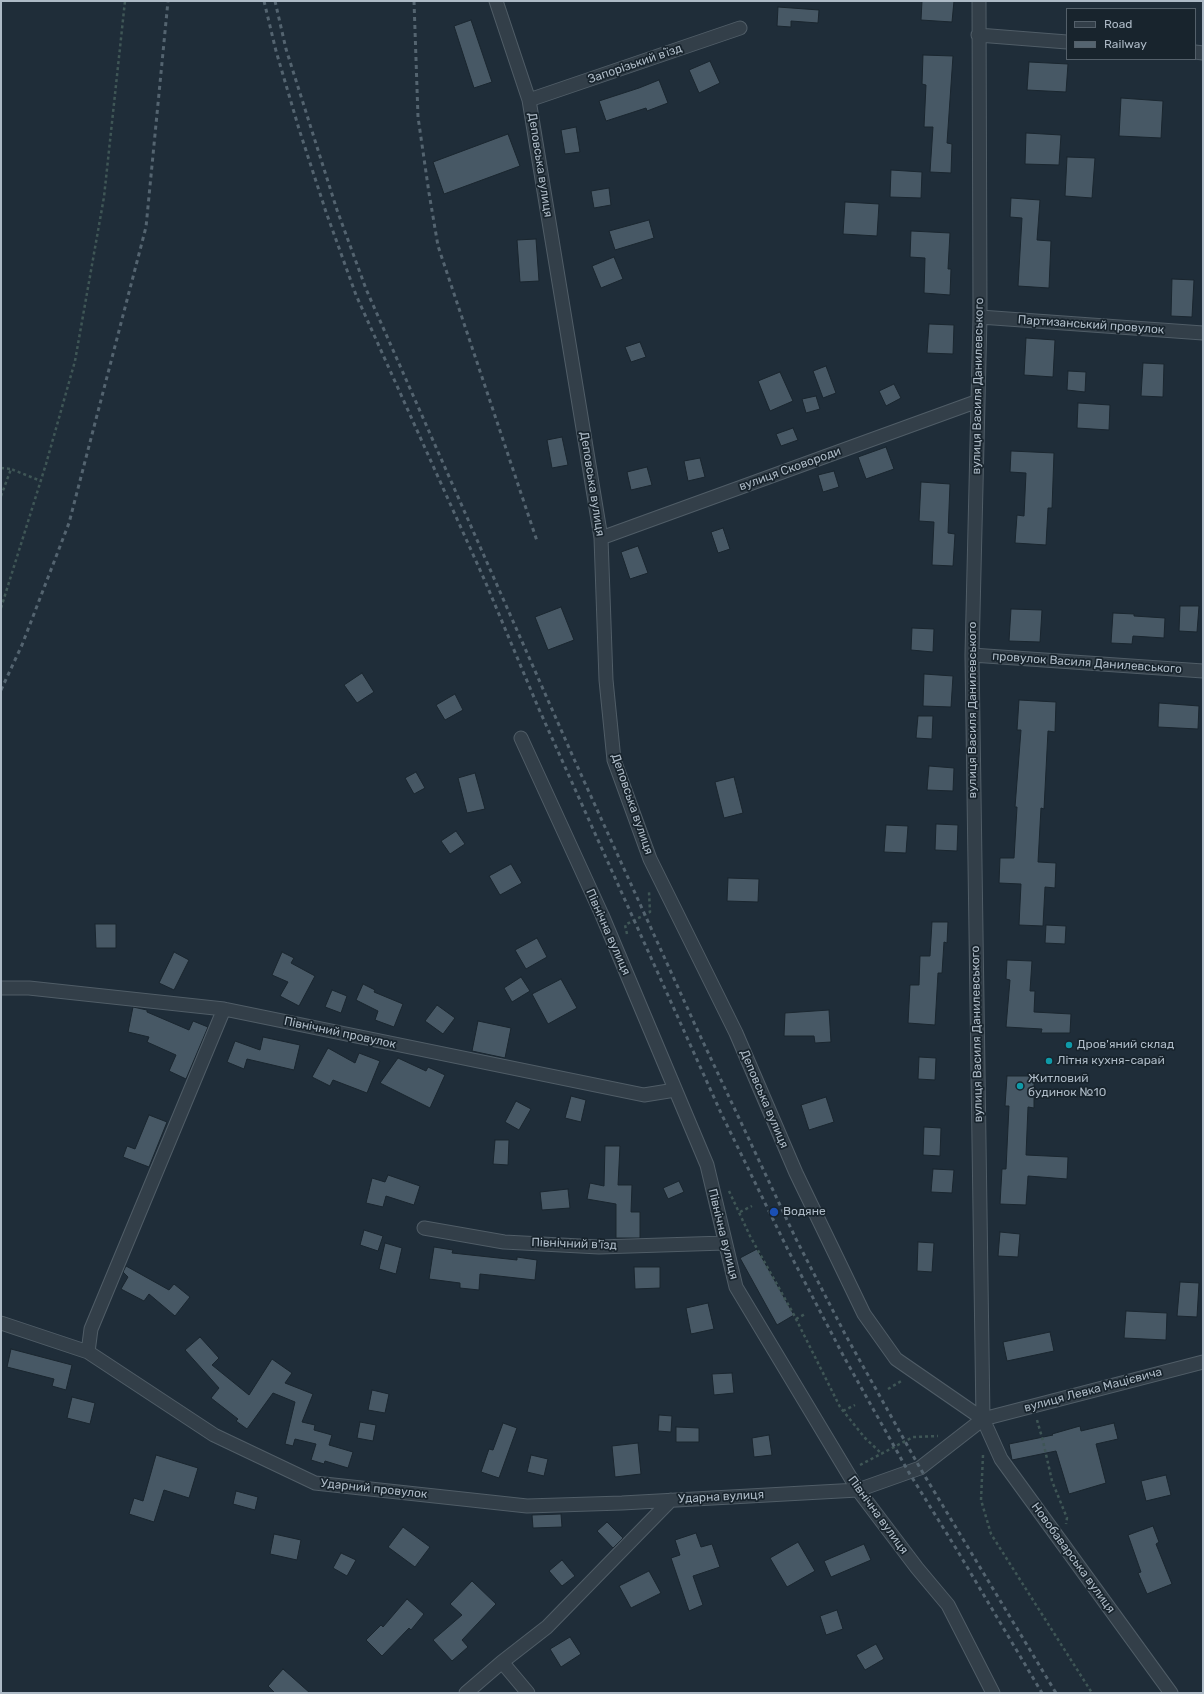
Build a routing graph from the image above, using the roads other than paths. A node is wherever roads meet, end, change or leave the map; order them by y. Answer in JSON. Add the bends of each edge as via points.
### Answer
{"nodes":[{"id":1,"x":496,"y":1,"type":"edge"},
{"id":2,"x":979,"y":1,"type":"edge"},
{"id":3,"x":740,"y":28,"type":"dead end"},
{"id":4,"x":978,"y":35,"type":"junction"},
{"id":5,"x":1066,"y":42,"type":"edge"},
{"id":6,"x":529,"y":100,"type":"junction"},
{"id":7,"x":980,"y":317,"type":"junction"},
{"id":8,"x":1203,"y":333,"type":"edge"},
{"id":9,"x":978,"y":401,"type":"junction"},
{"id":10,"x":601,"y":538,"type":"junction"},
{"id":11,"x":972,"y":655,"type":"junction"},
{"id":12,"x":1203,"y":671,"type":"edge"},
{"id":13,"x":521,"y":738,"type":"dead end"},
{"id":14,"x":1,"y":988,"type":"edge"},
{"id":15,"x":224,"y":1009,"type":"junction"},
{"id":16,"x":675,"y":1090,"type":"junction"},
{"id":17,"x":424,"y":1228,"type":"dead end"},
{"id":18,"x":725,"y":1243,"type":"junction"},
{"id":19,"x":2,"y":1322,"type":"edge"},
{"id":20,"x":88,"y":1352,"type":"junction"},
{"id":21,"x":1203,"y":1362,"type":"edge"},
{"id":22,"x":983,"y":1419,"type":"junction"},
{"id":23,"x":858,"y":1490,"type":"junction"},
{"id":24,"x":671,"y":1500,"type":"junction"},
{"id":25,"x":502,"y":1662,"type":"junction"},
{"id":26,"x":466,"y":1693,"type":"edge"},
{"id":27,"x":528,"y":1693,"type":"edge"},
{"id":28,"x":993,"y":1693,"type":"edge"},
{"id":29,"x":1171,"y":1693,"type":"edge"}],
"edges":[{"from":1,"to":6,"type":"street","name":"Деповська вулиця"},
{"from":2,"to":4,"type":"street","name":"вулиця Василя Данилевського"},
{"from":3,"to":6,"type":"street","name":"Запорізький вʼїзд"},
{"from":4,"to":5,"type":"street"},
{"from":4,"to":7,"type":"street","name":"вулиця Василя Данилевського"},
{"from":6,"to":10,"type":"street","name":"Деповська вулиця"},
{"from":7,"to":8,"type":"street","name":"Партизанський провулок"},
{"from":7,"to":9,"type":"street","name":"вулиця Василя Данилевського"},
{"from":9,"to":10,"type":"street","name":"вулиця Сковороди"},
{"from":9,"to":11,"type":"street","name":"вулиця Василя Данилевського"},
{"from":10,"to":22,"type":"street","name":"Деповська вулиця","via":[[606,680],[614,760],[654,865],[736,1033],[796,1173],[864,1314],[896,1359]]},
{"from":11,"to":12,"type":"street","name":"провулок Василя Данилевського"},
{"from":11,"to":22,"type":"street","name":"вулиця Василя Данилевського"},
{"from":13,"to":16,"type":"street","name":"Північна вулиця","via":[[602,915]]},
{"from":14,"to":15,"type":"street","name":"Північний провулок","via":[[29,988]]},
{"from":15,"to":16,"type":"street","name":"Північний провулок","via":[[644,1095]]},
{"from":15,"to":20,"type":"street","via":[[91,1329]]},
{"from":16,"to":18,"type":"street","name":"Північна вулиця","via":[[707,1165]]},
{"from":17,"to":18,"type":"street","name":"Північний в'їзд","via":[[504,1242],[599,1247]]},
{"from":18,"to":23,"type":"street","name":"Північна вулиця","via":[[736,1287]]},
{"from":19,"to":20,"type":"street","name":"Ударний провулок"},
{"from":20,"to":24,"type":"street","name":"Ударний провулок","via":[[214,1435],[315,1483],[527,1506]]},
{"from":21,"to":22,"type":"street","name":"вулиця Левка Мацієвича"},
{"from":22,"to":23,"type":"street","name":"Ударна вулиця","via":[[920,1468]]},
{"from":22,"to":29,"type":"street","name":"Новобаварська вулиця","via":[[1001,1459]]},
{"from":23,"to":24,"type":"street","name":"Ударна вулиця"},
{"from":23,"to":28,"type":"street","name":"Північна вулиця","via":[[948,1605]]},
{"from":24,"to":25,"type":"street","name":"Ударна вулиця","via":[[547,1627]]},
{"from":25,"to":26,"type":"street","name":"Ударна вулиця"},
{"from":25,"to":27,"type":"street"}]}
